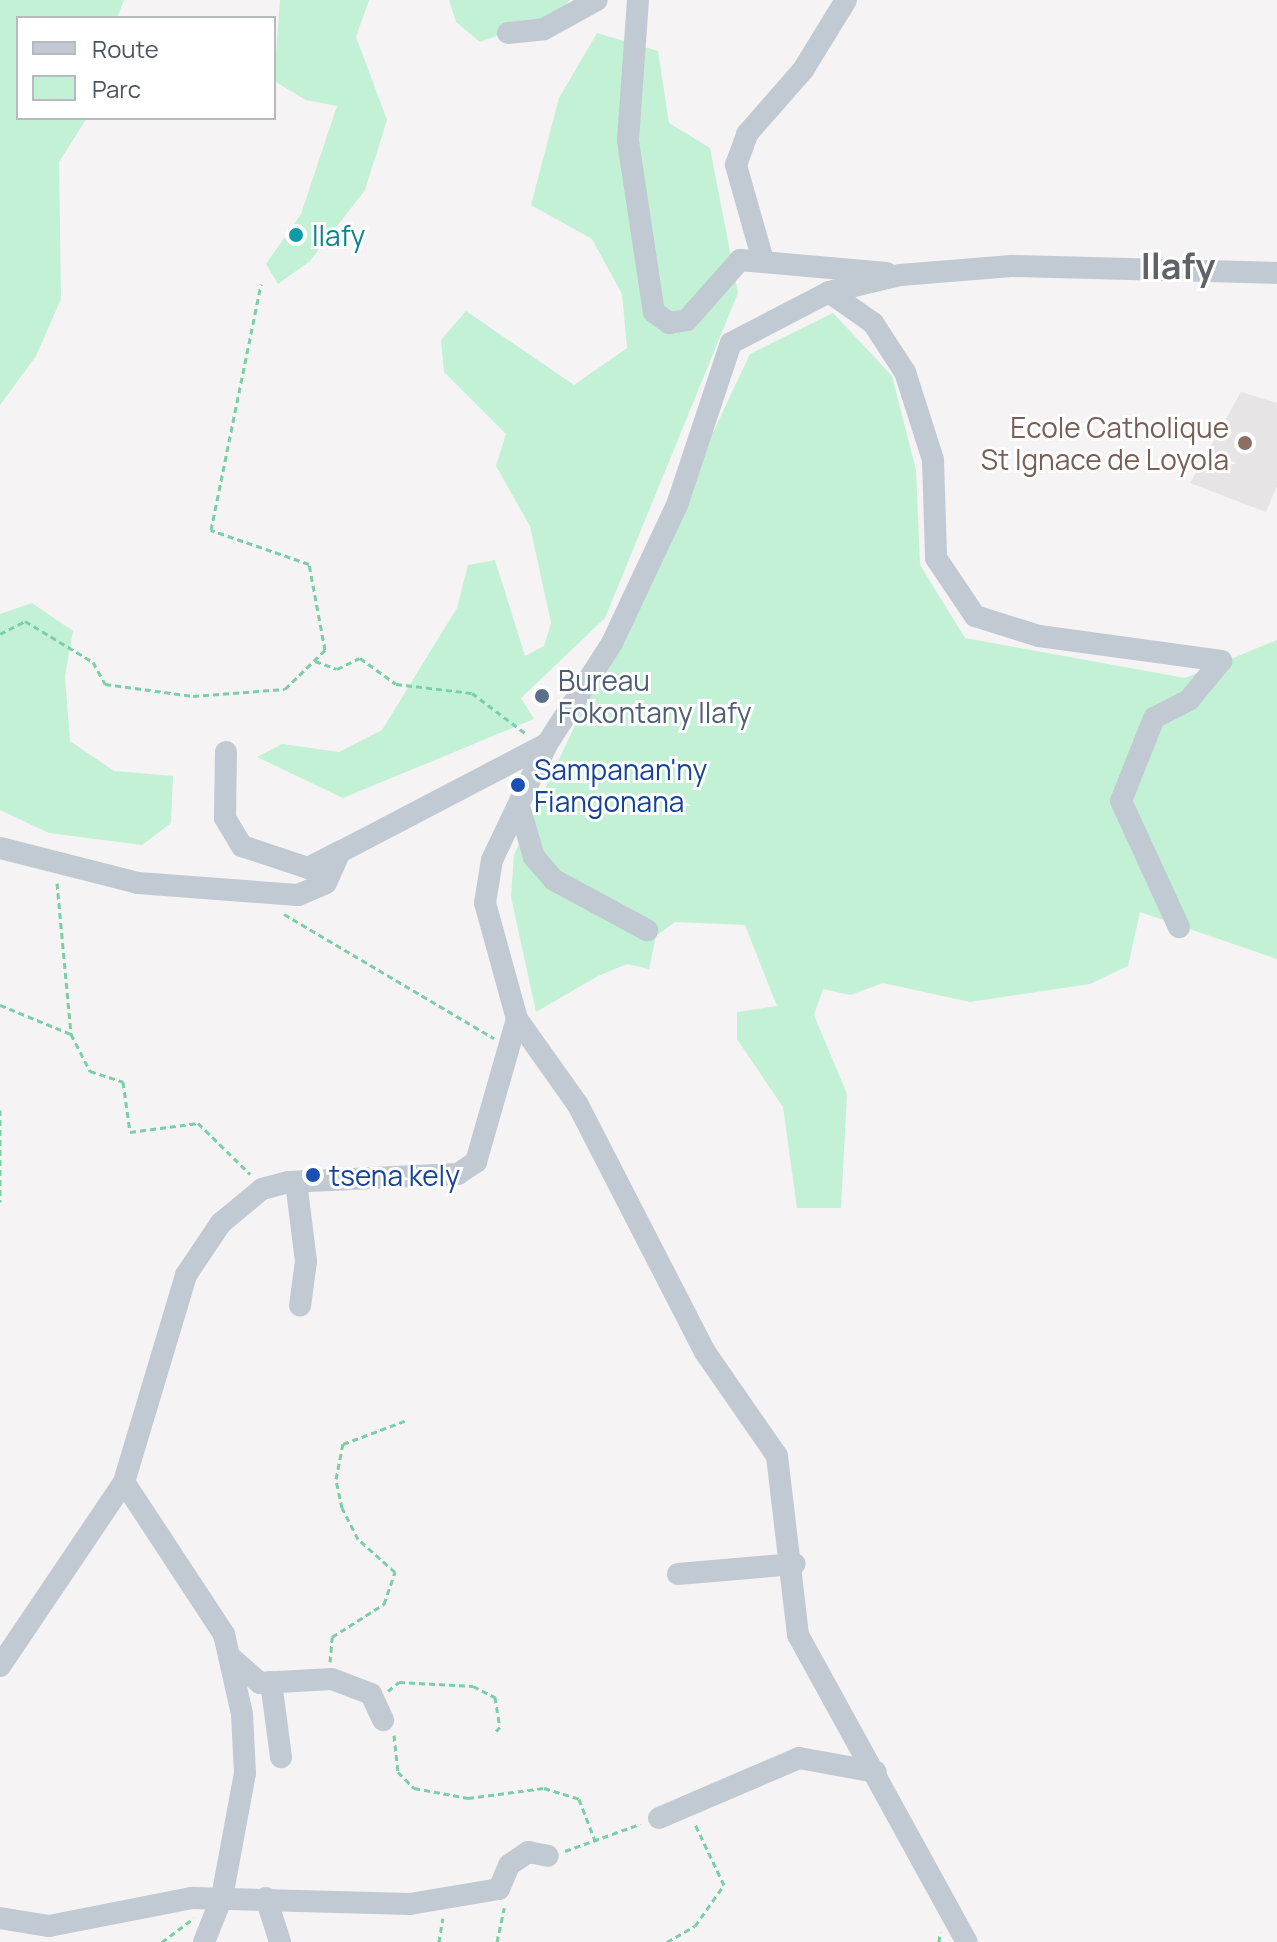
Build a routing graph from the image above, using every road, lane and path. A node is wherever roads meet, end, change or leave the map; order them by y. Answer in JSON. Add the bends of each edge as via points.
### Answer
{"nodes":[{"id":1,"x":597,"y":0,"type":"edge"},
{"id":2,"x":638,"y":0,"type":"edge"},
{"id":3,"x":846,"y":0,"type":"edge"},
{"id":4,"x":508,"y":33,"type":"dead end"},
{"id":5,"x":762,"y":257,"type":"junction"},
{"id":6,"x":1277,"y":273,"type":"edge"},
{"id":7,"x":900,"y":275,"type":"junction"},
{"id":8,"x":261,"y":284,"type":"dead end"},
{"id":9,"x":829,"y":292,"type":"junction"},
{"id":10,"x":0,"y":634,"type":"edge"},
{"id":11,"x":315,"y":661,"type":"junction"},
{"id":12,"x":547,"y":744,"type":"junction"},
{"id":13,"x":226,"y":752,"type":"dead end"},
{"id":14,"x":519,"y":806,"type":"junction"},
{"id":15,"x":0,"y":848,"type":"edge"},
{"id":16,"x":340,"y":852,"type":"junction"},
{"id":17,"x":54,"y":865,"type":"junction"},
{"id":18,"x":279,"y":913,"type":"dead end"},
{"id":19,"x":1179,"y":927,"type":"dead end"},
{"id":20,"x":647,"y":930,"type":"dead end"},
{"id":21,"x":0,"y":1005,"type":"edge"},
{"id":22,"x":517,"y":1019,"type":"junction"},
{"id":23,"x":71,"y":1034,"type":"junction"},
{"id":24,"x":508,"y":1046,"type":"junction"},
{"id":25,"x":0,"y":1110,"type":"edge"},
{"id":26,"x":296,"y":1182,"type":"junction"},
{"id":27,"x":262,"y":1189,"type":"junction"},
{"id":28,"x":0,"y":1202,"type":"edge"},
{"id":29,"x":300,"y":1306,"type":"dead end"},
{"id":30,"x":407,"y":1420,"type":"dead end"},
{"id":31,"x":124,"y":1482,"type":"junction"},
{"id":32,"x":795,"y":1564,"type":"junction"},
{"id":33,"x":678,"y":1574,"type":"dead end"},
{"id":34,"x":226,"y":1651,"type":"junction"},
{"id":35,"x":0,"y":1666,"type":"edge"},
{"id":36,"x":332,"y":1679,"type":"junction"},
{"id":37,"x":271,"y":1682,"type":"junction"},
{"id":38,"x":379,"y":1711,"type":"junction"},
{"id":39,"x":493,"y":1734,"type":"dead end"},
{"id":40,"x":281,"y":1757,"type":"dead end"},
{"id":41,"x":876,"y":1772,"type":"junction"},
{"id":42,"x":668,"y":1814,"type":"junction"},
{"id":43,"x":596,"y":1843,"type":"junction"},
{"id":44,"x":548,"y":1856,"type":"joint"},
{"id":45,"x":499,"y":1889,"type":"junction"},
{"id":46,"x":222,"y":1897,"type":"junction"},
{"id":47,"x":266,"y":1898,"type":"junction"},
{"id":48,"x":0,"y":1918,"type":"edge"},
{"id":49,"x":204,"y":1942,"type":"edge"},
{"id":50,"x":280,"y":1942,"type":"edge"},
{"id":51,"x":497,"y":1942,"type":"edge"},
{"id":52,"x":667,"y":1942,"type":"edge"},
{"id":53,"x":967,"y":1942,"type":"edge"}],
"edges":[{"from":1,"to":4,"type":"street","via":[[544,29]]},
{"from":2,"to":5,"type":"street","via":[[628,141],[654,312],[669,323],[687,320],[740,260]]},
{"from":3,"to":5,"type":"street","via":[[803,70],[747,134],[736,165]]},
{"from":5,"to":7,"type":"street"},
{"from":6,"to":7,"type":"street","via":[[1012,266]]},
{"from":7,"to":9,"type":"street"},
{"from":8,"to":11,"type":"path","via":[[211,530],[309,564],[324,619],[325,650]]},
{"from":9,"to":12,"type":"street","via":[[731,343],[677,505],[612,643]]},
{"from":9,"to":19,"type":"street","via":[[873,323],[905,372],[933,460],[936,558],[975,616],[1054,639],[1221,661],[1189,700],[1154,718],[1121,801]]},
{"from":10,"to":11,"type":"path","via":[[25,621],[93,662],[105,684],[193,696],[285,689]]},
{"from":11,"to":12,"type":"path","via":[[337,669],[360,658],[396,684],[472,693]]},
{"from":12,"to":14,"type":"street"},
{"from":12,"to":16,"type":"street"},
{"from":13,"to":16,"type":"street","via":[[225,818],[242,846],[308,868]]},
{"from":14,"to":20,"type":"street","via":[[534,857],[554,880]]},
{"from":14,"to":22,"type":"street","via":[[492,860],[485,903]]},
{"from":15,"to":17,"type":"street"},
{"from":16,"to":17,"type":"street","via":[[326,883],[298,895],[152,885]]},
{"from":17,"to":23,"type":"path"},
{"from":18,"to":24,"type":"path","via":[[306,922]]},
{"from":21,"to":23,"type":"path"},
{"from":22,"to":24,"type":"street"},
{"from":22,"to":32,"type":"street","via":[[578,1105],[705,1352],[777,1456]]},
{"from":23,"to":27,"type":"path","via":[[90,1071],[123,1082],[130,1132],[198,1123]]},
{"from":24,"to":26,"type":"street","via":[[476,1162],[458,1174]]},
{"from":25,"to":28,"type":"path"},
{"from":26,"to":27,"type":"street"},
{"from":26,"to":29,"type":"street","via":[[306,1261]]},
{"from":27,"to":31,"type":"street","via":[[221,1223],[186,1275]]},
{"from":30,"to":36,"type":"path","via":[[343,1444],[336,1479],[342,1508],[358,1539],[395,1572],[384,1604],[332,1637]]},
{"from":31,"to":34,"type":"street","via":[[224,1634]]},
{"from":31,"to":35,"type":"street"},
{"from":32,"to":33,"type":"street"},
{"from":32,"to":41,"type":"street","via":[[798,1635]]},
{"from":34,"to":37,"type":"street","via":[[239,1671]]},
{"from":34,"to":46,"type":"street","via":[[242,1714],[245,1773]]},
{"from":36,"to":37,"type":"street"},
{"from":36,"to":38,"type":"street"},
{"from":37,"to":40,"type":"street"},
{"from":38,"to":39,"type":"path","via":[[399,1682],[473,1686],[495,1697],[500,1727]]},
{"from":38,"to":43,"type":"path","via":[[397,1738],[398,1772],[414,1788],[468,1798],[544,1788],[579,1799]]},
{"from":41,"to":42,"type":"street","via":[[799,1758]]},
{"from":41,"to":53,"type":"street"},
{"from":42,"to":43,"type":"path"},
{"from":42,"to":52,"type":"path","via":[[699,1826],[724,1885],[695,1926]]},
{"from":43,"to":44,"type":"path"},
{"from":44,"to":45,"type":"street","via":[[528,1852],[509,1865]]},
{"from":45,"to":47,"type":"street","via":[[410,1904],[325,1907]]},
{"from":45,"to":51,"type":"path","via":[[505,1912]]},
{"from":46,"to":47,"type":"street"},
{"from":46,"to":48,"type":"street","via":[[49,1926]]},
{"from":46,"to":49,"type":"street"},
{"from":47,"to":50,"type":"street"}]}
